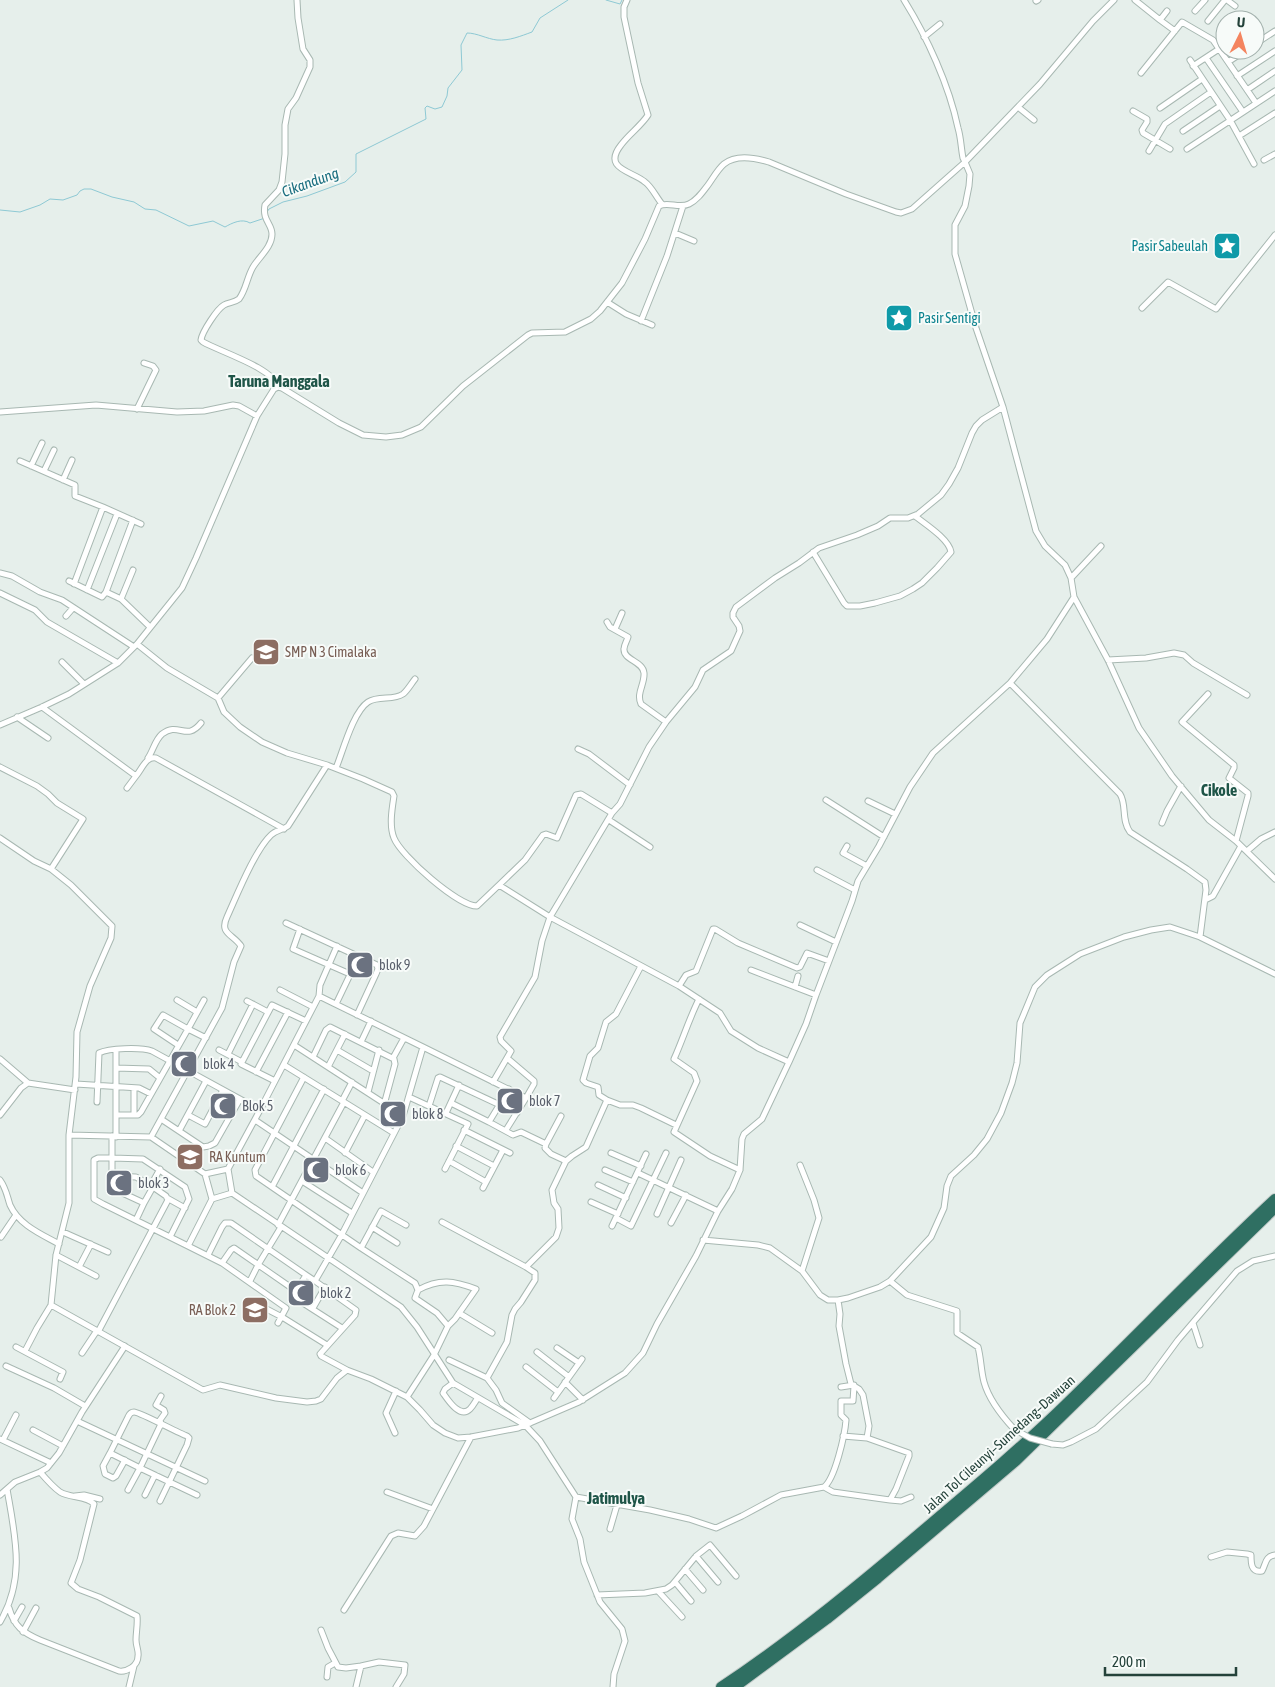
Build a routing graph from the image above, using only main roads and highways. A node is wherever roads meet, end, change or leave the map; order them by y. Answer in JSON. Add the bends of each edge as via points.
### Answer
{"nodes":[{"id":1,"x":1275,"y":1199,"type":"edge"},
{"id":2,"x":1275,"y":1208,"type":"edge"},
{"id":3,"x":721,"y":1687,"type":"edge"},
{"id":4,"x":735,"y":1687,"type":"edge"}],
"edges":[{"from":1,"to":3,"type":"highway","name":"Jalan Tol Cileunyi–Sumedang–Dawuan","via":[[1011,1455],[873,1573]]},
{"from":2,"to":4,"type":"highway","name":"Jalan Tol Cileunyi–Sumedang–Dawuan","via":[[1016,1461],[878,1578]]}]}
